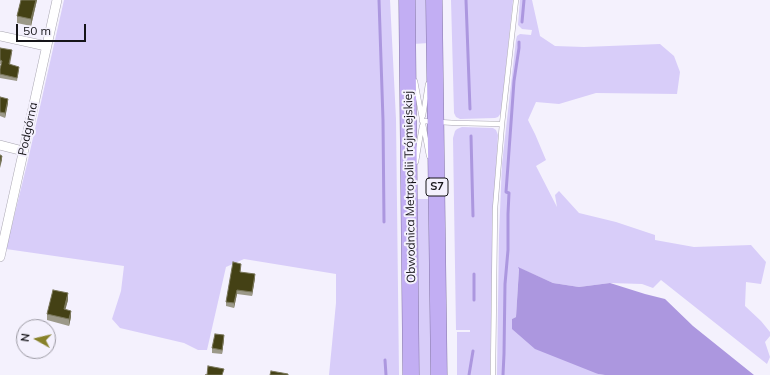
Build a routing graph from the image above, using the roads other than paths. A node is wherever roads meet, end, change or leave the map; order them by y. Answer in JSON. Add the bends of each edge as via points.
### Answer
{"nodes":[{"id":1,"x":57,"y":0,"type":"edge"},
{"id":2,"x":407,"y":0,"type":"edge"},
{"id":3,"x":434,"y":0,"type":"edge"},
{"id":4,"x":516,"y":0,"type":"edge"},
{"id":5,"x":0,"y":36,"type":"edge"},
{"id":6,"x":408,"y":43,"type":"junction"},
{"id":7,"x":435,"y":43,"type":"junction"},
{"id":8,"x":46,"y":46,"type":"junction"},
{"id":9,"x":430,"y":74,"type":"dead end"},
{"id":10,"x":428,"y":82,"type":"dead end"},
{"id":11,"x":429,"y":122,"type":"junction"},
{"id":12,"x":502,"y":124,"type":"junction"},
{"id":13,"x":0,"y":145,"type":"edge"},
{"id":14,"x":23,"y":151,"type":"junction"},
{"id":15,"x":410,"y":199,"type":"junction"},
{"id":16,"x":0,"y":257,"type":"edge"},
{"id":17,"x":411,"y":375,"type":"edge"},
{"id":18,"x":439,"y":375,"type":"edge"},
{"id":19,"x":493,"y":375,"type":"edge"}],
"edges":[{"from":1,"to":8,"type":"street","name":"Podgórna"},
{"from":2,"to":6,"type":"highway","name":"Obwodnica Metropolii Trójmiejskiej","number":"S7"},
{"from":3,"to":7,"type":"highway","number":"S7"},
{"from":4,"to":12,"type":"lane"},
{"from":5,"to":8,"type":"street"},
{"from":6,"to":11,"type":"lane"},
{"from":6,"to":15,"type":"highway","name":"Obwodnica Metropolii Trójmiejskiej","number":"S7"},
{"from":7,"to":9,"type":"lane"},
{"from":7,"to":11,"type":"highway","number":"S7"},
{"from":8,"to":14,"type":"street","name":"Podgórna"},
{"from":10,"to":11,"type":"lane"},
{"from":11,"to":12,"type":"lane"},
{"from":11,"to":15,"type":"lane"},
{"from":11,"to":18,"type":"highway","number":"S7","via":[[437,199]]},
{"from":12,"to":19,"type":"lane","via":[[495,209]]},
{"from":13,"to":14,"type":"street"},
{"from":14,"to":16,"type":"street","name":"Podgórna"},
{"from":15,"to":17,"type":"highway","name":"Obwodnica Metropolii Trójmiejskiej","number":"S7"}]}
